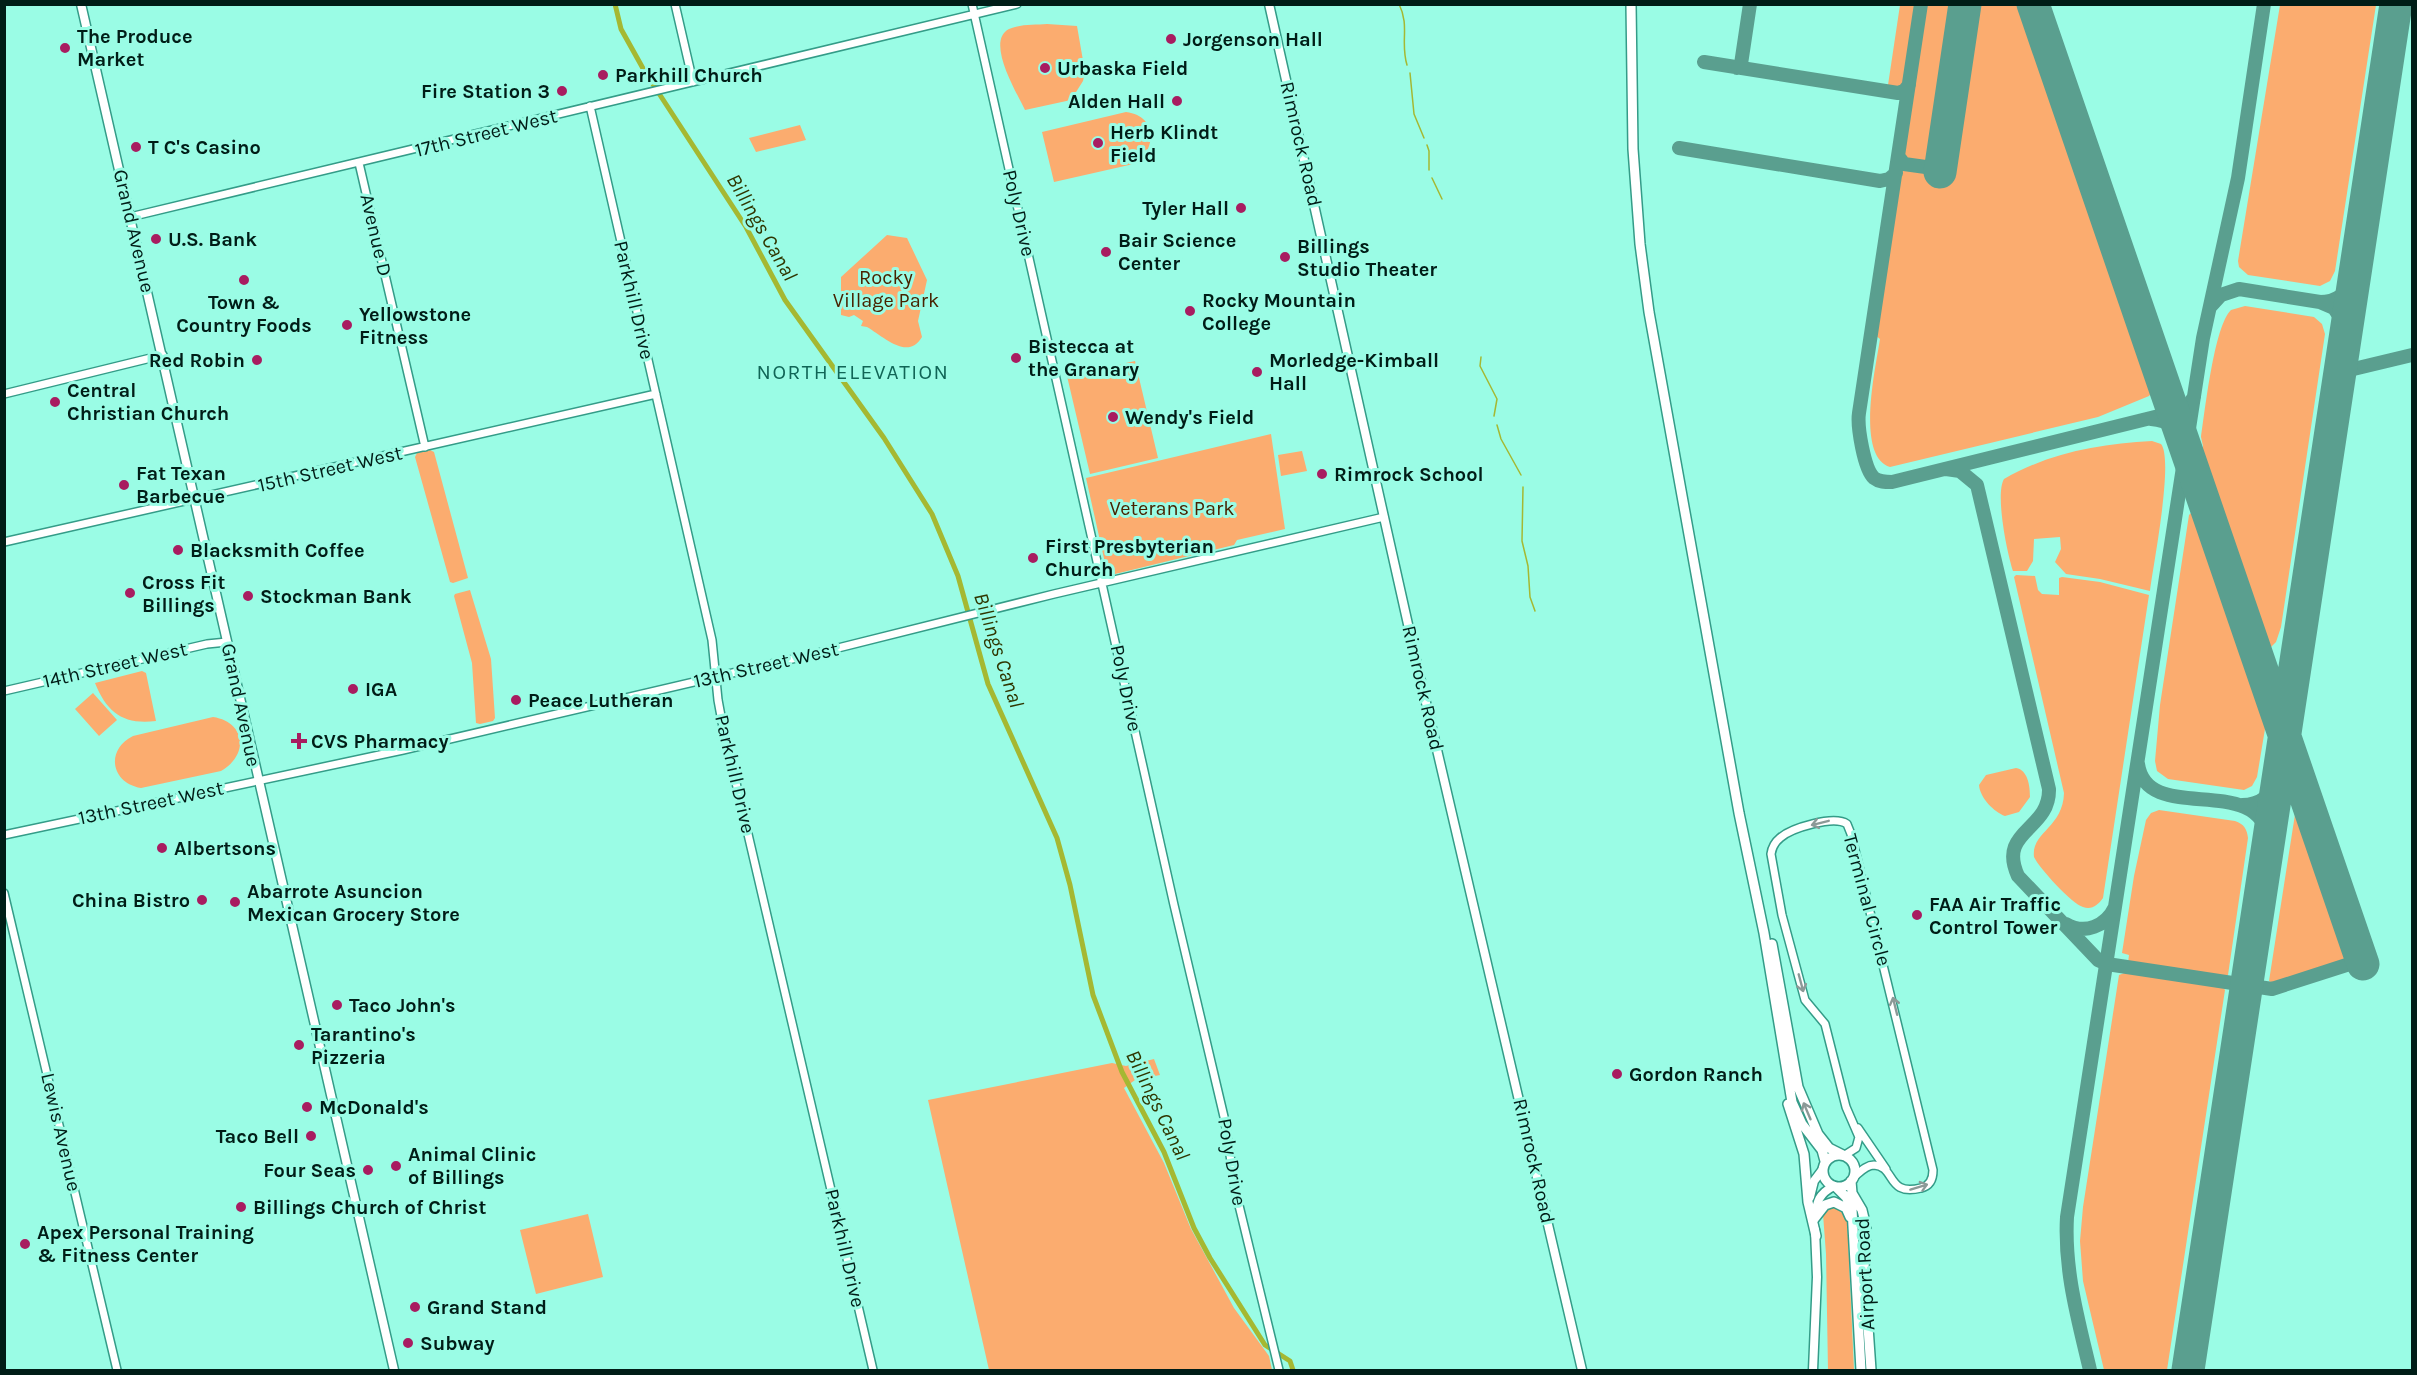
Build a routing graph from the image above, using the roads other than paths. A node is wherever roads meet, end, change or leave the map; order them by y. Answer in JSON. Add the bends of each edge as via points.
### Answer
{"nodes":[{"id":1,"x":81,"y":4,"type":"edge"},
{"id":2,"x":675,"y":4,"type":"edge"},
{"id":3,"x":972,"y":4,"type":"edge"},
{"id":4,"x":1017,"y":4,"type":"edge"},
{"id":5,"x":1269,"y":4,"type":"edge"},
{"id":6,"x":1631,"y":4,"type":"edge"},
{"id":7,"x":974,"y":14,"type":"junction"},
{"id":8,"x":693,"y":82,"type":"junction"},
{"id":9,"x":590,"y":106,"type":"junction"},
{"id":10,"x":359,"y":163,"type":"junction"},
{"id":11,"x":130,"y":217,"type":"junction"},
{"id":12,"x":163,"y":355,"type":"junction"},
{"id":13,"x":4,"y":394,"type":"edge"},
{"id":14,"x":656,"y":394,"type":"junction"},
{"id":15,"x":425,"y":447,"type":"junction"},
{"id":16,"x":195,"y":499,"type":"junction"},
{"id":17,"x":1384,"y":517,"type":"junction"},
{"id":18,"x":4,"y":542,"type":"edge"},
{"id":19,"x":1103,"y":583,"type":"junction"},
{"id":20,"x":227,"y":642,"type":"junction"},
{"id":21,"x":716,"y":677,"type":"junction"},
{"id":22,"x":4,"y":691,"type":"edge"},
{"id":23,"x":257,"y":781,"type":"junction"},
{"id":24,"x":1741,"y":826,"type":"junction"},
{"id":25,"x":4,"y":835,"type":"edge"},
{"id":26,"x":4,"y":893,"type":"edge"},
{"id":27,"x":1777,"y":1016,"type":"junction"},
{"id":28,"x":1853,"y":1122,"type":"junction"},
{"id":29,"x":1844,"y":1155,"type":"junction"},
{"id":30,"x":1824,"y":1165,"type":"junction"},
{"id":31,"x":1888,"y":1174,"type":"junction"},
{"id":32,"x":1852,"y":1179,"type":"junction"},
{"id":33,"x":1835,"y":1186,"type":"junction"},
{"id":34,"x":1814,"y":1219,"type":"junction"},
{"id":35,"x":1853,"y":1231,"type":"junction"},
{"id":36,"x":1816,"y":1236,"type":"junction"},
{"id":37,"x":1872,"y":1368,"type":"edge"},
{"id":38,"x":117,"y":1371,"type":"edge"},
{"id":39,"x":394,"y":1371,"type":"edge"},
{"id":40,"x":873,"y":1371,"type":"edge"},
{"id":41,"x":1279,"y":1371,"type":"edge"},
{"id":42,"x":1582,"y":1371,"type":"edge"},
{"id":43,"x":1813,"y":1371,"type":"edge"},
{"id":44,"x":1861,"y":1371,"type":"edge"}],
"edges":[{"from":1,"to":11,"type":"main road","name":"Grand Avenue"},
{"from":2,"to":8,"type":"street"},
{"from":3,"to":7,"type":"street","name":"Poly Drive"},
{"from":4,"to":7,"type":"street","name":"17th Street West"},
{"from":5,"to":17,"type":"main road","name":"Rimrock Road"},
{"from":6,"to":24,"type":"highway","via":[[1633,149],[1648,312]]},
{"from":7,"to":8,"type":"street","name":"17th Street West"},
{"from":7,"to":19,"type":"street","name":"Poly Drive"},
{"from":8,"to":9,"type":"street","name":"17th Street West"},
{"from":9,"to":10,"type":"street","name":"17th Street West"},
{"from":9,"to":14,"type":"street","name":"Parkhill Drive"},
{"from":10,"to":11,"type":"street","name":"17th Street West"},
{"from":10,"to":15,"type":"street","name":"Avenue D"},
{"from":11,"to":12,"type":"main road","name":"Grand Avenue"},
{"from":12,"to":13,"type":"street"},
{"from":12,"to":16,"type":"main road","name":"Grand Avenue"},
{"from":14,"to":15,"type":"street","name":"15th Street West"},
{"from":14,"to":21,"type":"street","name":"Parkhill Drive","via":[[712,640]]},
{"from":15,"to":16,"type":"street","name":"15th Street West"},
{"from":16,"to":18,"type":"street","name":"15th Street West"},
{"from":16,"to":20,"type":"main road","name":"Grand Avenue"},
{"from":17,"to":19,"type":"street","name":"13th Street West"},
{"from":17,"to":42,"type":"main road","name":"Rimrock Road"},
{"from":19,"to":21,"type":"street","name":"13th Street West"},
{"from":19,"to":41,"type":"street","name":"Poly Drive","via":[[1225,1121],[1235,1189]]},
{"from":20,"to":22,"type":"street","name":"14th Street West"},
{"from":20,"to":23,"type":"main road","name":"Grand Avenue"},
{"from":21,"to":23,"type":"street","name":"13th Street West"},
{"from":21,"to":40,"type":"street","name":"Parkhill Drive","via":[[723,727]]},
{"from":23,"to":25,"type":"street","name":"13th Street West"},
{"from":23,"to":39,"type":"main road","name":"Grand Avenue"},
{"from":24,"to":27,"type":"highway"},
{"from":29,"to":24,"type":"highway","one_way":true,"via":[[1829,1148],[1818,1134],[1798,1087],[1769,929]]},
{"from":26,"to":38,"type":"street","name":"Lewis Avenue"},
{"from":27,"to":30,"type":"highway","name":"Airport Road","via":[[1792,1102],[1802,1124],[1822,1150]]},
{"from":27,"to":36,"type":"highway","via":[[1785,1096],[1804,1154]]},
{"from":28,"to":29,"type":"street","name":"Terminal Circle","via":[[1859,1141],[1856,1148]]},
{"from":28,"to":31,"type":"street","name":"Terminal Circle"},
{"from":31,"to":28,"type":"street","name":"Terminal Circle","one_way":true,"via":[[1897,1186],[1908,1191],[1926,1187],[1934,1170],[1851,834],[1846,824],[1837,820],[1784,834],[1771,854],[1782,915],[1805,1000],[1825,1024]]},
{"from":29,"to":30,"type":"highway","via":[[1830,1157]]},
{"from":29,"to":32,"type":"highway","name":"Airport Road","via":[[1854,1164]]},
{"from":30,"to":33,"type":"highway","name":"Airport Road","via":[[1825,1179]]},
{"from":30,"to":34,"type":"main road","via":[[1811,1187]]},
{"from":31,"to":32,"type":"street","name":"Terminal Circle","via":[[1872,1165]]},
{"from":32,"to":33,"type":"highway"},
{"from":32,"to":37,"type":"highway","name":"Airport Road","via":[[1852,1193],[1866,1227],[1864,1269]]},
{"from":33,"to":34,"type":"main road","via":[[1818,1198]]},
{"from":33,"to":35,"type":"highway","name":"Airport Road","via":[[1852,1209]]},
{"from":34,"to":35,"type":"highway","via":[[1825,1205],[1839,1203],[1848,1213]]},
{"from":34,"to":36,"type":"main road"},
{"from":35,"to":44,"type":"highway","name":"Airport Road"},
{"from":36,"to":43,"type":"main road"}]}
